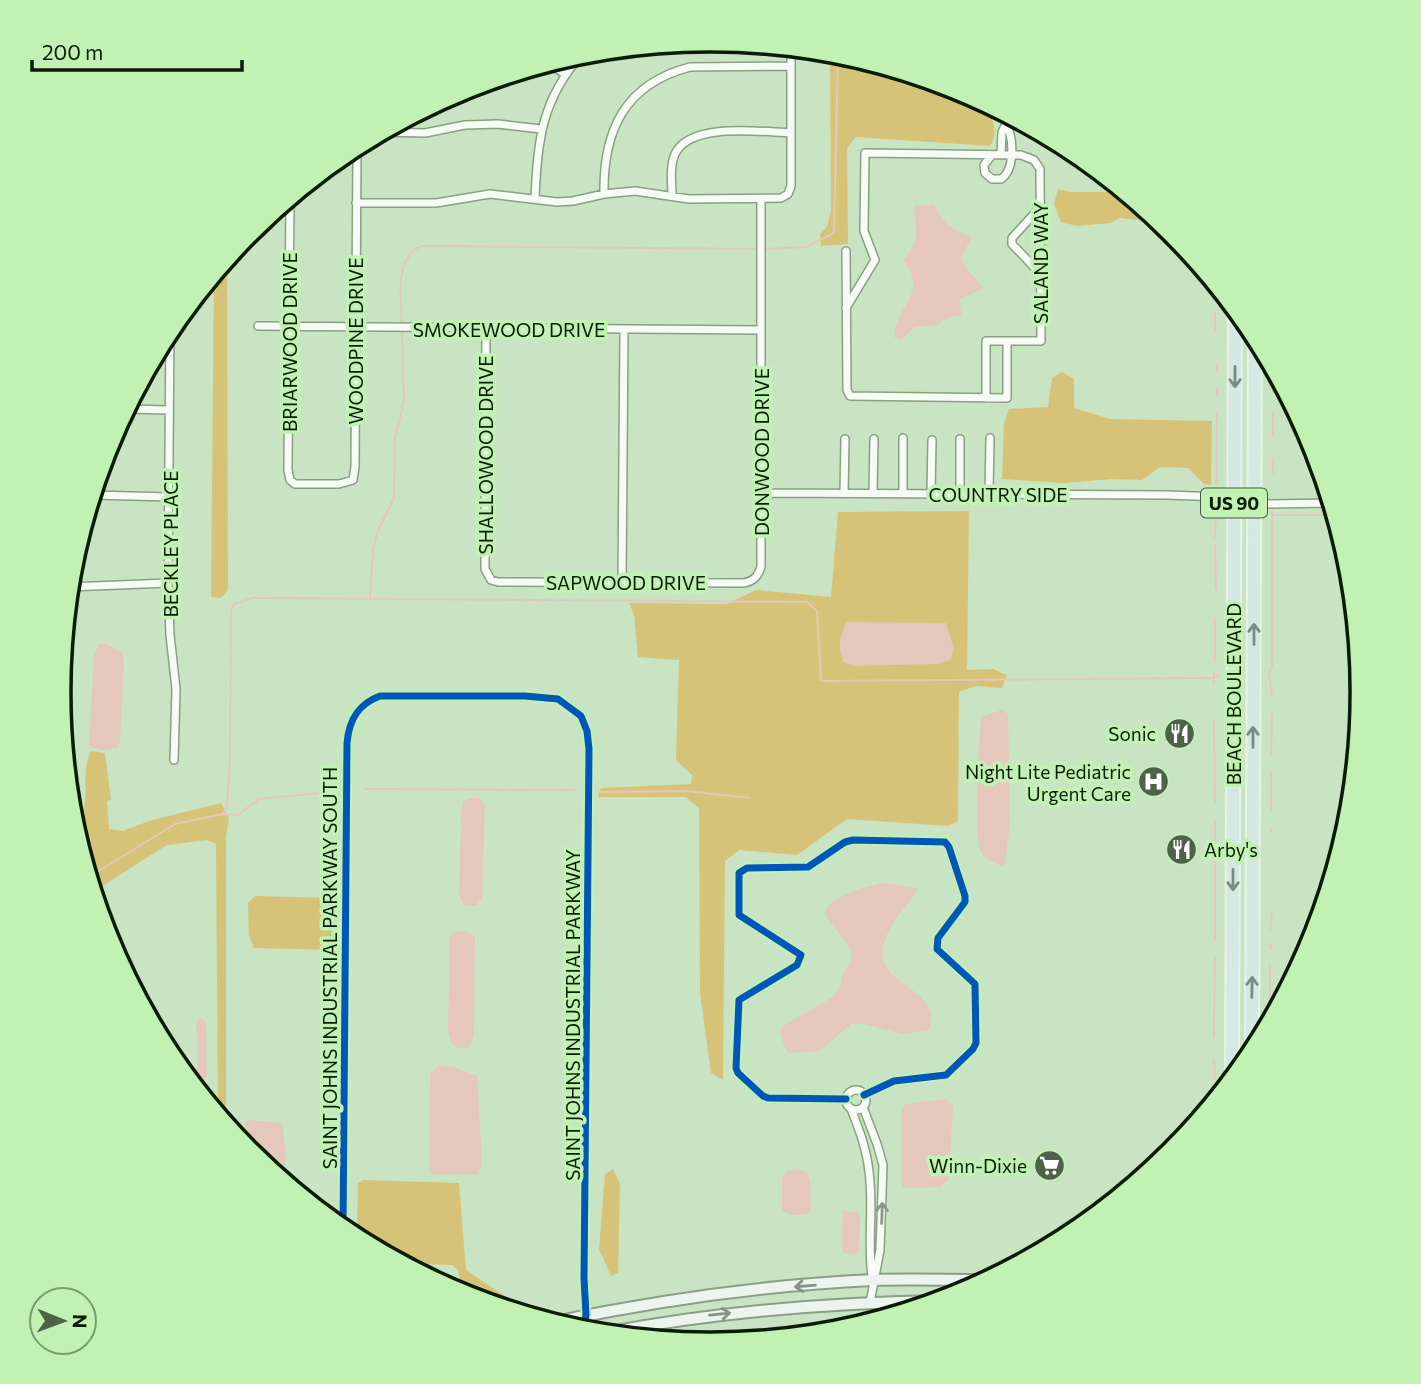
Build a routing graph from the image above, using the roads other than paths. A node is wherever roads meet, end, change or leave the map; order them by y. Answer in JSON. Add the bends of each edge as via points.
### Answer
{"nodes":[{"id":1,"x":791,"y":58,"type":"edge"},
{"id":2,"x":791,"y":65,"type":"junction"},
{"id":3,"x":570,"y":69,"type":"edge"},
{"id":4,"x":560,"y":71,"type":"edge"},
{"id":5,"x":565,"y":74,"type":"junction"},
{"id":6,"x":1006,"y":125,"type":"edge"},
{"id":7,"x":541,"y":129,"type":"junction"},
{"id":8,"x":402,"y":132,"type":"edge"},
{"id":9,"x":791,"y":133,"type":"junction"},
{"id":10,"x":993,"y":155,"type":"junction"},
{"id":11,"x":1006,"y":155,"type":"junction"},
{"id":12,"x":357,"y":159,"type":"edge"},
{"id":13,"x":604,"y":194,"type":"junction"},
{"id":14,"x":672,"y":196,"type":"junction"},
{"id":15,"x":535,"y":199,"type":"junction"},
{"id":16,"x":761,"y":199,"type":"junction"},
{"id":17,"x":356,"y":203,"type":"junction"},
{"id":18,"x":289,"y":211,"type":"edge"},
{"id":19,"x":1040,"y":212,"type":"junction"},
{"id":20,"x":846,"y":251,"type":"dead end"},
{"id":21,"x":1040,"y":269,"type":"junction"},
{"id":22,"x":846,"y":308,"type":"junction"},
{"id":23,"x":258,"y":326,"type":"dead end"},
{"id":24,"x":289,"y":326,"type":"junction"},
{"id":25,"x":355,"y":327,"type":"junction"},
{"id":26,"x":1235,"y":327,"type":"edge"},
{"id":27,"x":486,"y":329,"type":"junction"},
{"id":28,"x":624,"y":329,"type":"junction"},
{"id":29,"x":760,"y":330,"type":"junction"},
{"id":30,"x":1007,"y":341,"type":"junction"},
{"id":31,"x":170,"y":352,"type":"edge"},
{"id":32,"x":1255,"y":357,"type":"edge"},
{"id":33,"x":986,"y":398,"type":"junction"},
{"id":34,"x":137,"y":409,"type":"edge"},
{"id":35,"x":169,"y":410,"type":"junction"},
{"id":36,"x":903,"y":438,"type":"dead end"},
{"id":37,"x":990,"y":438,"type":"dead end"},
{"id":38,"x":845,"y":439,"type":"dead end"},
{"id":39,"x":874,"y":439,"type":"dead end"},
{"id":40,"x":960,"y":439,"type":"dead end"},
{"id":41,"x":932,"y":440,"type":"dead end"},
{"id":42,"x":353,"y":480,"type":"joint"},
{"id":43,"x":761,"y":493,"type":"junction"},
{"id":44,"x":844,"y":493,"type":"junction"},
{"id":45,"x":873,"y":493,"type":"junction"},
{"id":46,"x":903,"y":494,"type":"junction"},
{"id":47,"x":931,"y":494,"type":"junction"},
{"id":48,"x":960,"y":494,"type":"junction"},
{"id":49,"x":989,"y":494,"type":"junction"},
{"id":50,"x":102,"y":495,"type":"edge"},
{"id":51,"x":170,"y":497,"type":"junction"},
{"id":52,"x":1234,"y":499,"type":"junction"},
{"id":53,"x":1254,"y":502,"type":"junction"},
{"id":54,"x":1321,"y":503,"type":"edge"},
{"id":55,"x":759,"y":575,"type":"joint"},
{"id":56,"x":491,"y":580,"type":"joint"},
{"id":57,"x":622,"y":582,"type":"junction"},
{"id":58,"x":168,"y":583,"type":"junction"},
{"id":59,"x":80,"y":587,"type":"edge"},
{"id":60,"x":580,"y":716,"type":"joint"},
{"id":61,"x":174,"y":760,"type":"dead end"},
{"id":62,"x":1233,"y":811,"type":"junction"},
{"id":63,"x":1252,"y":814,"type":"junction"},
{"id":64,"x":1252,"y":1031,"type":"edge"},
{"id":65,"x":1232,"y":1061,"type":"edge"},
{"id":66,"x":864,"y":1096,"type":"junction"},
{"id":67,"x":846,"y":1099,"type":"junction"},
{"id":68,"x":863,"y":1107,"type":"junction"},
{"id":69,"x":850,"y":1109,"type":"junction"},
{"id":70,"x":343,"y":1215,"type":"edge"},
{"id":71,"x":873,"y":1280,"type":"junction"},
{"id":72,"x":962,"y":1280,"type":"edge"},
{"id":73,"x":903,"y":1302,"type":"edge"},
{"id":74,"x":870,"y":1303,"type":"junction"},
{"id":75,"x":586,"y":1315,"type":"junction"},
{"id":76,"x":577,"y":1317,"type":"edge"},
{"id":77,"x":585,"y":1319,"type":"edge"},
{"id":78,"x":589,"y":1319,"type":"edge"},
{"id":79,"x":640,"y":1327,"type":"edge"}],
"edges":[{"from":1,"to":2,"type":"street"},
{"from":2,"to":9,"type":"street"},
{"from":2,"to":13,"type":"street","via":[[690,67],[649,84],[628,104],[610,136]]},
{"from":3,"to":5,"type":"street"},
{"from":4,"to":5,"type":"street"},
{"from":5,"to":7,"type":"street"},
{"from":6,"to":11,"type":"street","via":[[1002,132]]},
{"from":7,"to":8,"type":"street","via":[[498,124]]},
{"from":7,"to":15,"type":"street"},
{"from":9,"to":14,"type":"street","via":[[702,133],[691,138],[676,152]]},
{"from":9,"to":16,"type":"street","via":[[788,194]]},
{"from":10,"to":11,"type":"street","name":"SALAND WAY"},
{"from":10,"to":11,"type":"street","via":[[984,169],[996,180],[1007,174]]},
{"from":10,"to":22,"type":"street","name":"SALAND WAY","via":[[865,153],[864,231],[875,260]]},
{"from":11,"to":19,"type":"street","name":"SALAND WAY","via":[[1029,157],[1038,164]]},
{"from":12,"to":17,"type":"street","name":"WOODPINE DRIVE"},
{"from":13,"to":14,"type":"street","via":[[635,191]]},
{"from":13,"to":15,"type":"street","via":[[573,201]]},
{"from":14,"to":16,"type":"street"},
{"from":15,"to":17,"type":"street","via":[[490,194],[436,203]]},
{"from":16,"to":29,"type":"street","name":"DONWOOD DRIVE"},
{"from":17,"to":25,"type":"street","name":"WOODPINE DRIVE"},
{"from":18,"to":24,"type":"street","name":"BRIARWOOD DRIVE"},
{"from":19,"to":21,"type":"street","name":"SALAND WAY"},
{"from":19,"to":21,"type":"street","via":[[1012,244]]},
{"from":20,"to":22,"type":"street"},
{"from":21,"to":30,"type":"street","name":"SALAND WAY","via":[[1041,341]]},
{"from":22,"to":33,"type":"street","via":[[850,396]]},
{"from":23,"to":24,"type":"street","name":"SMOKEWOOD DRIVE"},
{"from":24,"to":25,"type":"street","name":"SMOKEWOOD DRIVE"},
{"from":24,"to":42,"type":"street","name":"BRIARWOOD DRIVE","via":[[290,480],[295,484]]},
{"from":25,"to":27,"type":"street","name":"SMOKEWOOD DRIVE"},
{"from":25,"to":42,"type":"street","name":"WOODPINE DRIVE"},
{"from":26,"to":52,"type":"highway","name":"BEACH BOULEVARD","number":"US 90","one_way":true},
{"from":27,"to":28,"type":"street","name":"SMOKEWOOD DRIVE"},
{"from":27,"to":56,"type":"street","name":"SHALLOWOOD DRIVE","via":[[485,569]]},
{"from":28,"to":29,"type":"street","name":"SMOKEWOOD DRIVE"},
{"from":28,"to":57,"type":"street"},
{"from":29,"to":43,"type":"street","name":"DONWOOD DRIVE"},
{"from":30,"to":33,"type":"street","name":"SALAND WAY","via":[[986,341]]},
{"from":30,"to":33,"type":"street","via":[[1007,398]]},
{"from":31,"to":35,"type":"street","name":"BECKLEY PLACE"},
{"from":32,"to":53,"type":"highway","number":"US 90"},
{"from":34,"to":35,"type":"street"},
{"from":35,"to":51,"type":"street","name":"BECKLEY PLACE"},
{"from":36,"to":46,"type":"street"},
{"from":37,"to":49,"type":"street"},
{"from":38,"to":44,"type":"street"},
{"from":39,"to":45,"type":"street"},
{"from":40,"to":48,"type":"street"},
{"from":41,"to":47,"type":"street"},
{"from":43,"to":44,"type":"street","name":"COUNTRY SIDE"},
{"from":43,"to":55,"type":"street","name":"DONWOOD DRIVE"},
{"from":44,"to":45,"type":"street","name":"COUNTRY SIDE"},
{"from":45,"to":46,"type":"street","name":"COUNTRY SIDE"},
{"from":46,"to":47,"type":"street","name":"COUNTRY SIDE"},
{"from":47,"to":48,"type":"street","name":"COUNTRY SIDE"},
{"from":48,"to":49,"type":"street","name":"COUNTRY SIDE"},
{"from":49,"to":52,"type":"street","name":"COUNTRY SIDE"},
{"from":50,"to":51,"type":"street"},
{"from":51,"to":58,"type":"street","name":"BECKLEY PLACE"},
{"from":52,"to":53,"type":"street","name":"COUNTRY SIDE"},
{"from":52,"to":62,"type":"highway","name":"BEACH BOULEVARD","number":"US 90"},
{"from":53,"to":54,"type":"street","name":"COUNTRY SIDE"},
{"from":63,"to":53,"type":"highway","number":"US 90","one_way":true},
{"from":55,"to":57,"type":"street","name":"SAPWOOD DRIVE","via":[[744,583]]},
{"from":56,"to":57,"type":"street","name":"SAPWOOD DRIVE"},
{"from":58,"to":59,"type":"street"},
{"from":58,"to":61,"type":"street","name":"BECKLEY PLACE","via":[[176,689]]},
{"from":60,"to":70,"type":"street","name":"SAINT JOHNS INDUSTRIAL PARKWAY SOUTH","via":[[558,699],[392,695],[372,699],[358,710],[348,730]]},
{"from":60,"to":75,"type":"street","name":"SAINT JOHNS INDUSTRIAL PARKWAY","via":[[587,730],[589,758]]},
{"from":62,"to":63,"type":"highway"},
{"from":62,"to":65,"type":"highway","name":"BEACH BOULEVARD","number":"US 90","one_way":true},
{"from":64,"to":63,"type":"highway","number":"US 90","one_way":true},
{"from":66,"to":67,"type":"street","via":[[854,1090]]},
{"from":66,"to":67,"type":"street","via":[[894,1081],[946,1074],[976,1043],[975,984],[937,949],[938,938],[965,902],[945,842],[853,840],[808,867],[747,868],[739,873],[739,915],[797,950],[801,960],[739,1000],[738,1073],[768,1098]]},
{"from":66,"to":68,"type":"street"},
{"from":67,"to":69,"type":"street"},
{"from":68,"to":69,"type":"street"},
{"from":71,"to":68,"type":"street","one_way":true,"via":[[880,1250],[883,1165]]},
{"from":69,"to":71,"type":"street","via":[[870,1174]]},
{"from":71,"to":72,"type":"main road"},
{"from":71,"to":74,"type":"street"},
{"from":71,"to":75,"type":"main road","one_way":true,"via":[[711,1295]]},
{"from":73,"to":74,"type":"main road"},
{"from":79,"to":74,"type":"main road","one_way":true,"via":[[702,1317]]},
{"from":75,"to":76,"type":"main road"},
{"from":75,"to":77,"type":"street"},
{"from":75,"to":78,"type":"street"}]}
